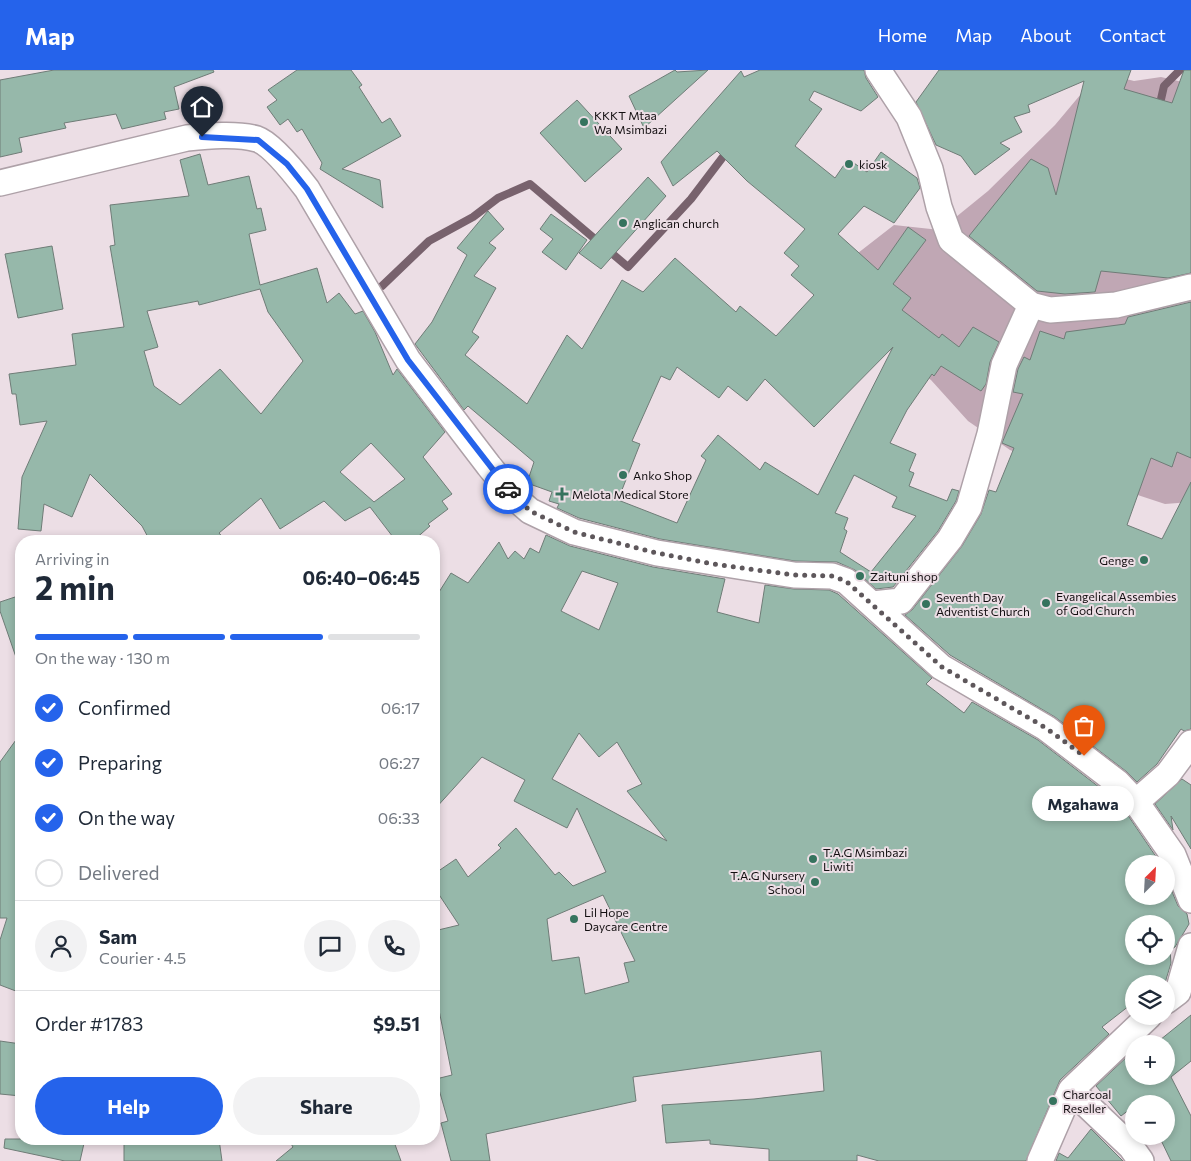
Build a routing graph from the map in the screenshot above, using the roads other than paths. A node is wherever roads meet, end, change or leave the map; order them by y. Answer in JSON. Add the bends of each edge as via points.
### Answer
{"nodes":[{"id":1,"x":878,"y":70,"type":"edge"},
{"id":2,"x":0,"y":183,"type":"edge"},
{"id":3,"x":1191,"y":287,"type":"edge"},
{"id":4,"x":1031,"y":305,"type":"junction"},
{"id":5,"x":873,"y":604,"type":"junction"},
{"id":6,"x":1191,"y":743,"type":"edge"},
{"id":7,"x":1136,"y":802,"type":"junction"},
{"id":8,"x":1191,"y":900,"type":"edge"},
{"id":9,"x":1191,"y":946,"type":"edge"},
{"id":10,"x":1175,"y":994,"type":"edge"},
{"id":11,"x":1140,"y":1025,"type":"edge"},
{"id":12,"x":1071,"y":1090,"type":"junction"},
{"id":13,"x":1040,"y":1161,"type":"edge"},
{"id":14,"x":1142,"y":1161,"type":"edge"}],
"edges":[{"from":1,"to":4,"type":"street","via":[[909,117],[930,169],[951,240]]},
{"from":2,"to":5,"type":"street","via":[[187,138],[217,136],[258,140],[287,164],[307,189],[408,360],[489,466],[530,511],[574,532],[657,553],[794,575],[832,576],[846,581]]},
{"from":3,"to":4,"type":"street","via":[[1116,305],[1050,310]]},
{"from":4,"to":5,"type":"street","via":[[1004,365],[970,507],[945,546],[902,601]]},
{"from":5,"to":7,"type":"street","via":[[942,667],[1046,728],[1096,765]]},
{"from":6,"to":7,"type":"street","via":[[1168,774]]},
{"from":7,"to":8,"type":"street","via":[[1173,855]]},
{"from":9,"to":10,"type":"street"},
{"from":11,"to":12,"type":"street"},
{"from":12,"to":13,"type":"street"},
{"from":12,"to":14,"type":"street"}]}
